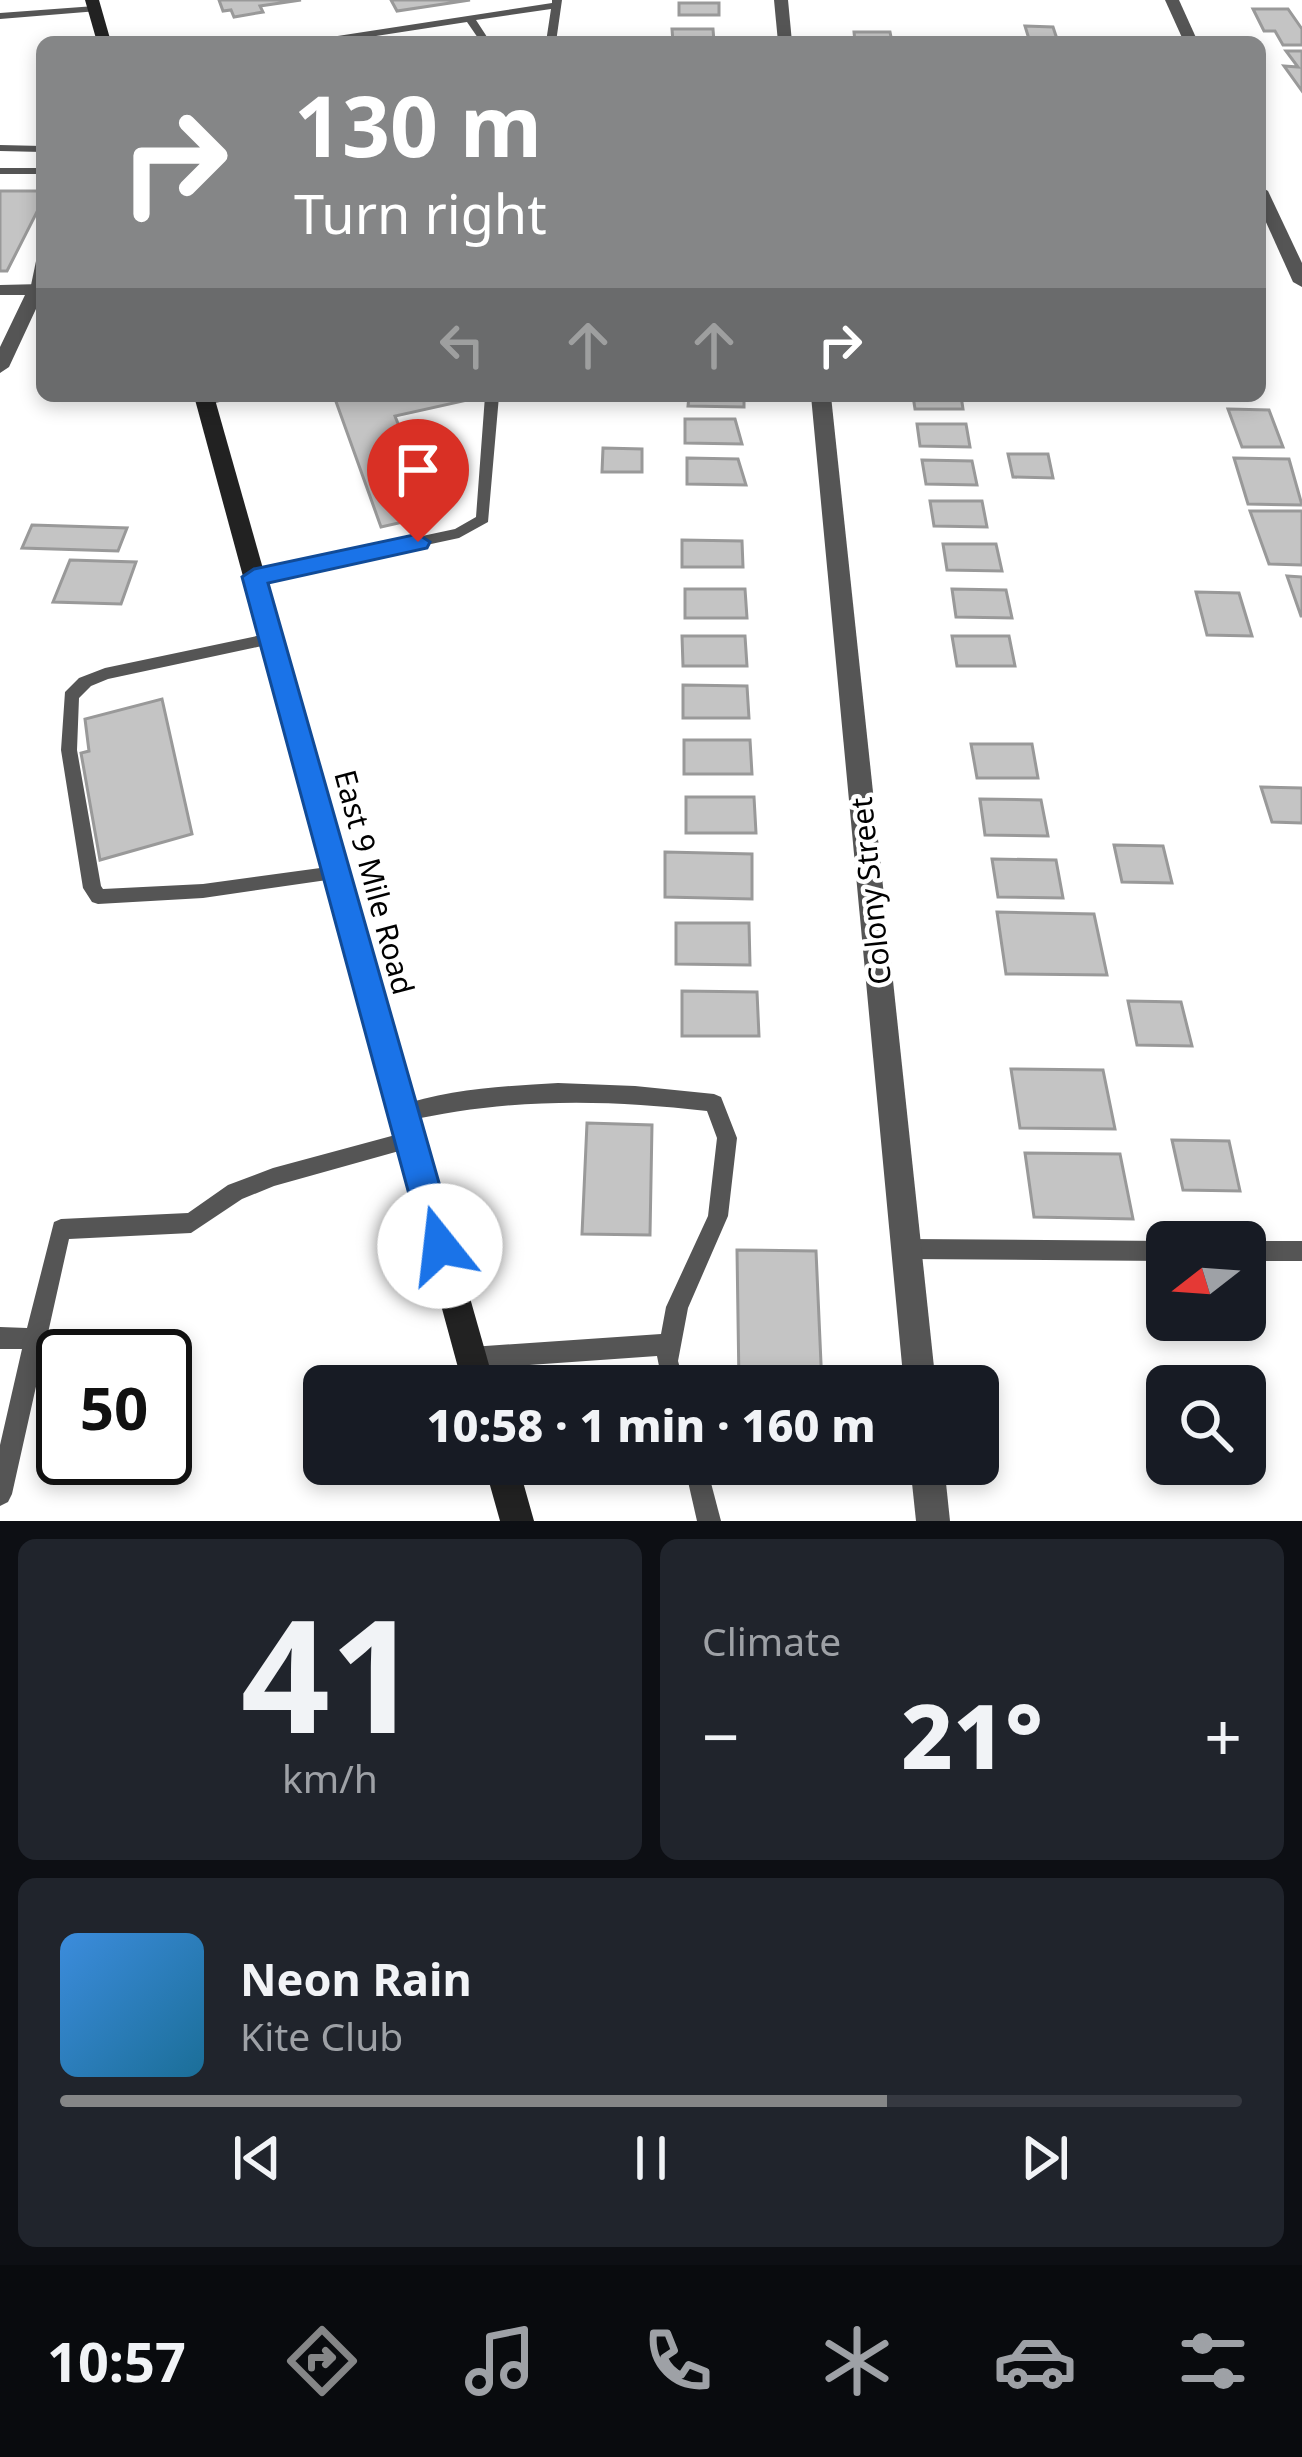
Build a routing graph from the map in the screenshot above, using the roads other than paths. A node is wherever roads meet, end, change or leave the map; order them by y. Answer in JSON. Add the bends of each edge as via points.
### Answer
{"nodes":[{"id":1,"x":781,"y":0,"type":"edge"},
{"id":2,"x":1172,"y":0,"type":"edge"},
{"id":3,"x":557,"y":3,"type":"edge"},
{"id":4,"x":94,"y":5,"type":"edge"},
{"id":5,"x":0,"y":16,"type":"edge"},
{"id":6,"x":470,"y":19,"type":"junction"},
{"id":7,"x":102,"y":36,"type":"edge"},
{"id":8,"x":358,"y":36,"type":"edge"},
{"id":9,"x":481,"y":36,"type":"edge"},
{"id":10,"x":552,"y":36,"type":"edge"},
{"id":11,"x":784,"y":36,"type":"edge"},
{"id":12,"x":1188,"y":36,"type":"edge"},
{"id":13,"x":0,"y":148,"type":"edge"},
{"id":14,"x":36,"y":148,"type":"edge"},
{"id":15,"x":0,"y":171,"type":"edge"},
{"id":16,"x":36,"y":171,"type":"edge"},
{"id":17,"x":1266,"y":204,"type":"edge"},
{"id":18,"x":1302,"y":282,"type":"edge"},
{"id":19,"x":0,"y":290,"type":"edge"},
{"id":20,"x":36,"y":290,"type":"edge"},
{"id":21,"x":36,"y":296,"type":"edge"},
{"id":22,"x":0,"y":367,"type":"edge"},
{"id":23,"x":214,"y":402,"type":"edge"},
{"id":24,"x":492,"y":402,"type":"edge"},
{"id":25,"x":822,"y":402,"type":"edge"},
{"id":26,"x":254,"y":577,"type":"junction"},
{"id":27,"x":271,"y":639,"type":"junction"},
{"id":28,"x":335,"y":873,"type":"junction"},
{"id":29,"x":407,"y":1127,"type":"junction"},
{"id":30,"x":907,"y":1250,"type":"junction"},
{"id":31,"x":1146,"y":1251,"type":"edge"},
{"id":32,"x":1266,"y":1251,"type":"edge"},
{"id":33,"x":1302,"y":1251,"type":"edge"},
{"id":34,"x":38,"y":1329,"type":"edge"},
{"id":35,"x":0,"y":1338,"type":"edge"},
{"id":36,"x":36,"y":1339,"type":"joint"},
{"id":37,"x":670,"y":1344,"type":"junction"},
{"id":38,"x":473,"y":1365,"type":"edge"},
{"id":39,"x":524,"y":1365,"type":"edge"},
{"id":40,"x":668,"y":1365,"type":"edge"},
{"id":41,"x":918,"y":1365,"type":"edge"},
{"id":42,"x":507,"y":1485,"type":"edge"},
{"id":43,"x":700,"y":1485,"type":"edge"},
{"id":44,"x":929,"y":1485,"type":"edge"},
{"id":45,"x":0,"y":1494,"type":"edge"},
{"id":46,"x":517,"y":1521,"type":"edge"},
{"id":47,"x":710,"y":1521,"type":"edge"},
{"id":48,"x":933,"y":1521,"type":"edge"}],
"edges":[{"from":1,"to":11,"type":"street"},
{"from":2,"to":12,"type":"street"},
{"from":3,"to":6,"type":"lane"},
{"from":3,"to":10,"type":"lane"},
{"from":4,"to":5,"type":"lane"},
{"from":4,"to":7,"type":"main road"},
{"from":6,"to":8,"type":"lane"},
{"from":6,"to":9,"type":"lane"},
{"from":13,"to":14,"type":"lane"},
{"from":15,"to":16,"type":"lane"},
{"from":17,"to":18,"type":"street"},
{"from":19,"to":20,"type":"street"},
{"from":21,"to":22,"type":"street"},
{"from":23,"to":26,"type":"main road","name":"East 9 Mile Road"},
{"from":24,"to":26,"type":"lane","via":[[483,519],[459,533]]},
{"from":25,"to":30,"type":"street","name":"Colony Street"},
{"from":26,"to":27,"type":"main road","name":"East 9 Mile Road"},
{"from":27,"to":28,"type":"main road","name":"East 9 Mile Road"},
{"from":27,"to":28,"type":"lane","via":[[105,674],[71,696],[69,749],[92,888],[98,897],[203,891]]},
{"from":28,"to":29,"type":"main road","name":"East 9 Mile Road"},
{"from":29,"to":34,"type":"lane","via":[[235,1192],[191,1223],[62,1229]]},
{"from":29,"to":37,"type":"lane","via":[[470,1096],[604,1089],[714,1103],[727,1138],[718,1216],[677,1307]]},
{"from":29,"to":38,"type":"main road","name":"East 9 Mile Road"},
{"from":30,"to":31,"type":"lane"},
{"from":30,"to":41,"type":"street","name":"Colony Street"},
{"from":32,"to":33,"type":"lane"},
{"from":35,"to":36,"type":"lane"},
{"from":36,"to":45,"type":"lane"},
{"from":37,"to":39,"type":"lane"},
{"from":37,"to":40,"type":"lane"},
{"from":42,"to":46,"type":"main road"},
{"from":43,"to":47,"type":"lane"},
{"from":44,"to":48,"type":"street"}]}
